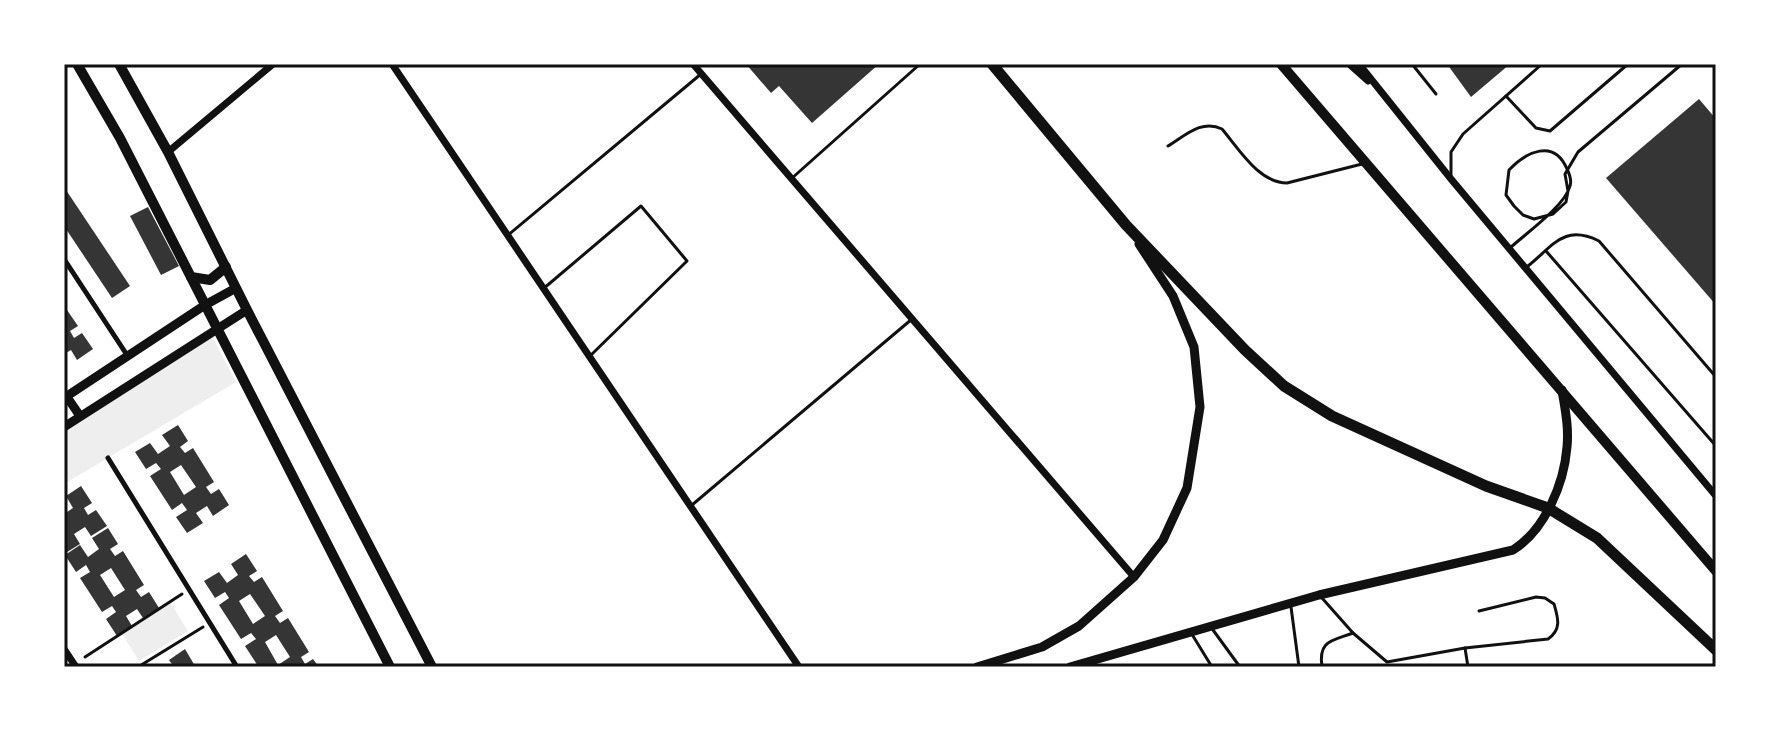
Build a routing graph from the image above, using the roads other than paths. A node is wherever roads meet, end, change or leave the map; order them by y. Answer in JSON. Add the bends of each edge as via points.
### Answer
{"nodes":[{"id":1,"x":77,"y":64,"type":"edge"},
{"id":2,"x":119,"y":64,"type":"edge"},
{"id":3,"x":273,"y":64,"type":"edge"},
{"id":4,"x":392,"y":64,"type":"edge"},
{"id":5,"x":693,"y":64,"type":"edge"},
{"id":6,"x":920,"y":64,"type":"edge"},
{"id":7,"x":992,"y":64,"type":"edge"},
{"id":8,"x":1281,"y":64,"type":"edge"},
{"id":9,"x":1349,"y":64,"type":"edge"},
{"id":10,"x":1359,"y":64,"type":"edge"},
{"id":11,"x":1412,"y":64,"type":"edge"},
{"id":12,"x":1542,"y":64,"type":"edge"},
{"id":13,"x":1628,"y":64,"type":"edge"},
{"id":14,"x":1682,"y":64,"type":"edge"},
{"id":15,"x":701,"y":74,"type":"junction"},
{"id":16,"x":1379,"y":90,"type":"junction"},
{"id":17,"x":1436,"y":94,"type":"dead end"},
{"id":18,"x":1506,"y":96,"type":"junction"},
{"id":19,"x":1168,"y":146,"type":"dead end"},
{"id":20,"x":168,"y":152,"type":"junction"},
{"id":21,"x":1366,"y":163,"type":"junction"},
{"id":22,"x":791,"y":179,"type":"junction"},
{"id":23,"x":1451,"y":179,"type":"junction"},
{"id":24,"x":1126,"y":225,"type":"junction"},
{"id":25,"x":507,"y":236,"type":"junction"},
{"id":26,"x":1509,"y":249,"type":"junction"},
{"id":27,"x":1546,"y":251,"type":"junction"},
{"id":28,"x":64,"y":259,"type":"edge"},
{"id":29,"x":226,"y":267,"type":"junction"},
{"id":30,"x":1525,"y":269,"type":"junction"},
{"id":31,"x":191,"y":277,"type":"junction"},
{"id":32,"x":236,"y":288,"type":"junction"},
{"id":33,"x":543,"y":289,"type":"junction"},
{"id":34,"x":205,"y":305,"type":"junction"},
{"id":35,"x":247,"y":310,"type":"junction"},
{"id":36,"x":912,"y":319,"type":"junction"},
{"id":37,"x":216,"y":327,"type":"junction"},
{"id":38,"x":128,"y":356,"type":"junction"},
{"id":39,"x":590,"y":356,"type":"junction"},
{"id":40,"x":1716,"y":377,"type":"edge"},
{"id":41,"x":1562,"y":390,"type":"junction"},
{"id":42,"x":66,"y":398,"type":"edge"},
{"id":43,"x":80,"y":416,"type":"junction"},
{"id":44,"x":64,"y":427,"type":"edge"},
{"id":45,"x":1716,"y":446,"type":"edge"},
{"id":46,"x":108,"y":458,"type":"dead end"},
{"id":47,"x":1716,"y":496,"type":"edge"},
{"id":48,"x":692,"y":505,"type":"junction"},
{"id":49,"x":1548,"y":508,"type":"junction"},
{"id":50,"x":1716,"y":571,"type":"edge"},
{"id":51,"x":1134,"y":577,"type":"junction"},
{"id":52,"x":1319,"y":595,"type":"junction"},
{"id":53,"x":1291,"y":604,"type":"junction"},
{"id":54,"x":1479,"y":611,"type":"dead end"},
{"id":55,"x":1211,"y":626,"type":"junction"},
{"id":56,"x":1191,"y":633,"type":"junction"},
{"id":57,"x":1353,"y":633,"type":"junction"},
{"id":58,"x":1465,"y":648,"type":"junction"},
{"id":59,"x":64,"y":649,"type":"edge"},
{"id":60,"x":1716,"y":650,"type":"edge"},
{"id":61,"x":1388,"y":664,"type":"edge"},
{"id":62,"x":75,"y":665,"type":"edge"},
{"id":63,"x":237,"y":667,"type":"edge"},
{"id":64,"x":390,"y":667,"type":"edge"},
{"id":65,"x":432,"y":667,"type":"edge"},
{"id":66,"x":799,"y":667,"type":"edge"},
{"id":67,"x":977,"y":667,"type":"edge"},
{"id":68,"x":1070,"y":667,"type":"edge"},
{"id":69,"x":1212,"y":667,"type":"edge"},
{"id":70,"x":1240,"y":667,"type":"edge"},
{"id":71,"x":1299,"y":667,"type":"edge"},
{"id":72,"x":1322,"y":667,"type":"edge"},
{"id":73,"x":1468,"y":667,"type":"edge"}],
"edges":[{"from":1,"to":31,"type":"main road"},
{"from":2,"to":20,"type":"main road"},
{"from":3,"to":20,"type":"street"},
{"from":4,"to":25,"type":"street"},
{"from":5,"to":15,"type":"street"},
{"from":6,"to":22,"type":"lane"},
{"from":7,"to":24,"type":"main road"},
{"from":8,"to":21,"type":"main road"},
{"from":9,"to":16,"type":"street"},
{"from":10,"to":16,"type":"street"},
{"from":11,"to":17,"type":"lane"},
{"from":12,"to":18,"type":"lane"},
{"from":13,"to":18,"type":"lane","via":[[1550,131],[1536,128]]},
{"from":14,"to":26,"type":"lane","via":[[1578,152],[1565,174],[1568,191],[1566,202],[1553,214],[1534,219],[1523,215],[1506,195],[1509,170],[1528,153],[1543,150],[1556,152],[1564,161],[1571,178],[1570,189],[1551,211]]},
{"from":15,"to":22,"type":"street"},
{"from":15,"to":25,"type":"lane"},
{"from":16,"to":23,"type":"street"},
{"from":18,"to":23,"type":"lane","via":[[1463,134],[1451,152]]},
{"from":19,"to":21,"type":"lane","via":[[1202,125],[1213,125],[1275,183]]},
{"from":20,"to":29,"type":"main road"},
{"from":21,"to":41,"type":"main road"},
{"from":22,"to":36,"type":"street"},
{"from":23,"to":26,"type":"street"},
{"from":24,"to":49,"type":"main road","via":[[1284,386],[1407,452]]},
{"from":24,"to":51,"type":"street","via":[[1173,296],[1194,347],[1200,407],[1187,488],[1163,540]]},
{"from":25,"to":33,"type":"street"},
{"from":26,"to":30,"type":"street"},
{"from":27,"to":30,"type":"lane"},
{"from":27,"to":40,"type":"lane","via":[[1568,234],[1584,233],[1599,241]]},
{"from":27,"to":45,"type":"lane"},
{"from":28,"to":38,"type":"street"},
{"from":29,"to":31,"type":"main road","via":[[210,280]]},
{"from":29,"to":32,"type":"main road"},
{"from":30,"to":47,"type":"street"},
{"from":31,"to":34,"type":"main road"},
{"from":32,"to":34,"type":"street"},
{"from":32,"to":35,"type":"main road"},
{"from":33,"to":39,"type":"street"},
{"from":33,"to":39,"type":"lane","via":[[641,206],[687,261]]},
{"from":34,"to":37,"type":"main road"},
{"from":34,"to":38,"type":"street"},
{"from":35,"to":37,"type":"street"},
{"from":35,"to":65,"type":"main road"},
{"from":36,"to":48,"type":"lane"},
{"from":36,"to":51,"type":"street"},
{"from":37,"to":43,"type":"street"},
{"from":37,"to":64,"type":"main road"},
{"from":38,"to":42,"type":"street"},
{"from":39,"to":48,"type":"street"},
{"from":41,"to":49,"type":"street","via":[[1567,448]]},
{"from":41,"to":50,"type":"main road"},
{"from":42,"to":43,"type":"street"},
{"from":43,"to":44,"type":"street"},
{"from":46,"to":63,"type":"street"},
{"from":48,"to":66,"type":"street"},
{"from":49,"to":52,"type":"street","via":[[1537,530],[1513,550]]},
{"from":49,"to":60,"type":"main road","via":[[1597,538]]},
{"from":51,"to":67,"type":"street","via":[[1079,626],[1042,647]]},
{"from":52,"to":53,"type":"street"},
{"from":52,"to":57,"type":"lane"},
{"from":53,"to":55,"type":"street"},
{"from":53,"to":71,"type":"lane"},
{"from":54,"to":58,"type":"lane","via":[[1545,598],[1554,604],[1559,622],[1548,639]]},
{"from":55,"to":56,"type":"street"},
{"from":55,"to":70,"type":"lane"},
{"from":56,"to":68,"type":"street"},
{"from":56,"to":69,"type":"lane"},
{"from":57,"to":61,"type":"lane"},
{"from":57,"to":72,"type":"lane","via":[[1323,647]]},
{"from":58,"to":61,"type":"lane"},
{"from":58,"to":73,"type":"lane"},
{"from":59,"to":62,"type":"street"}]}
